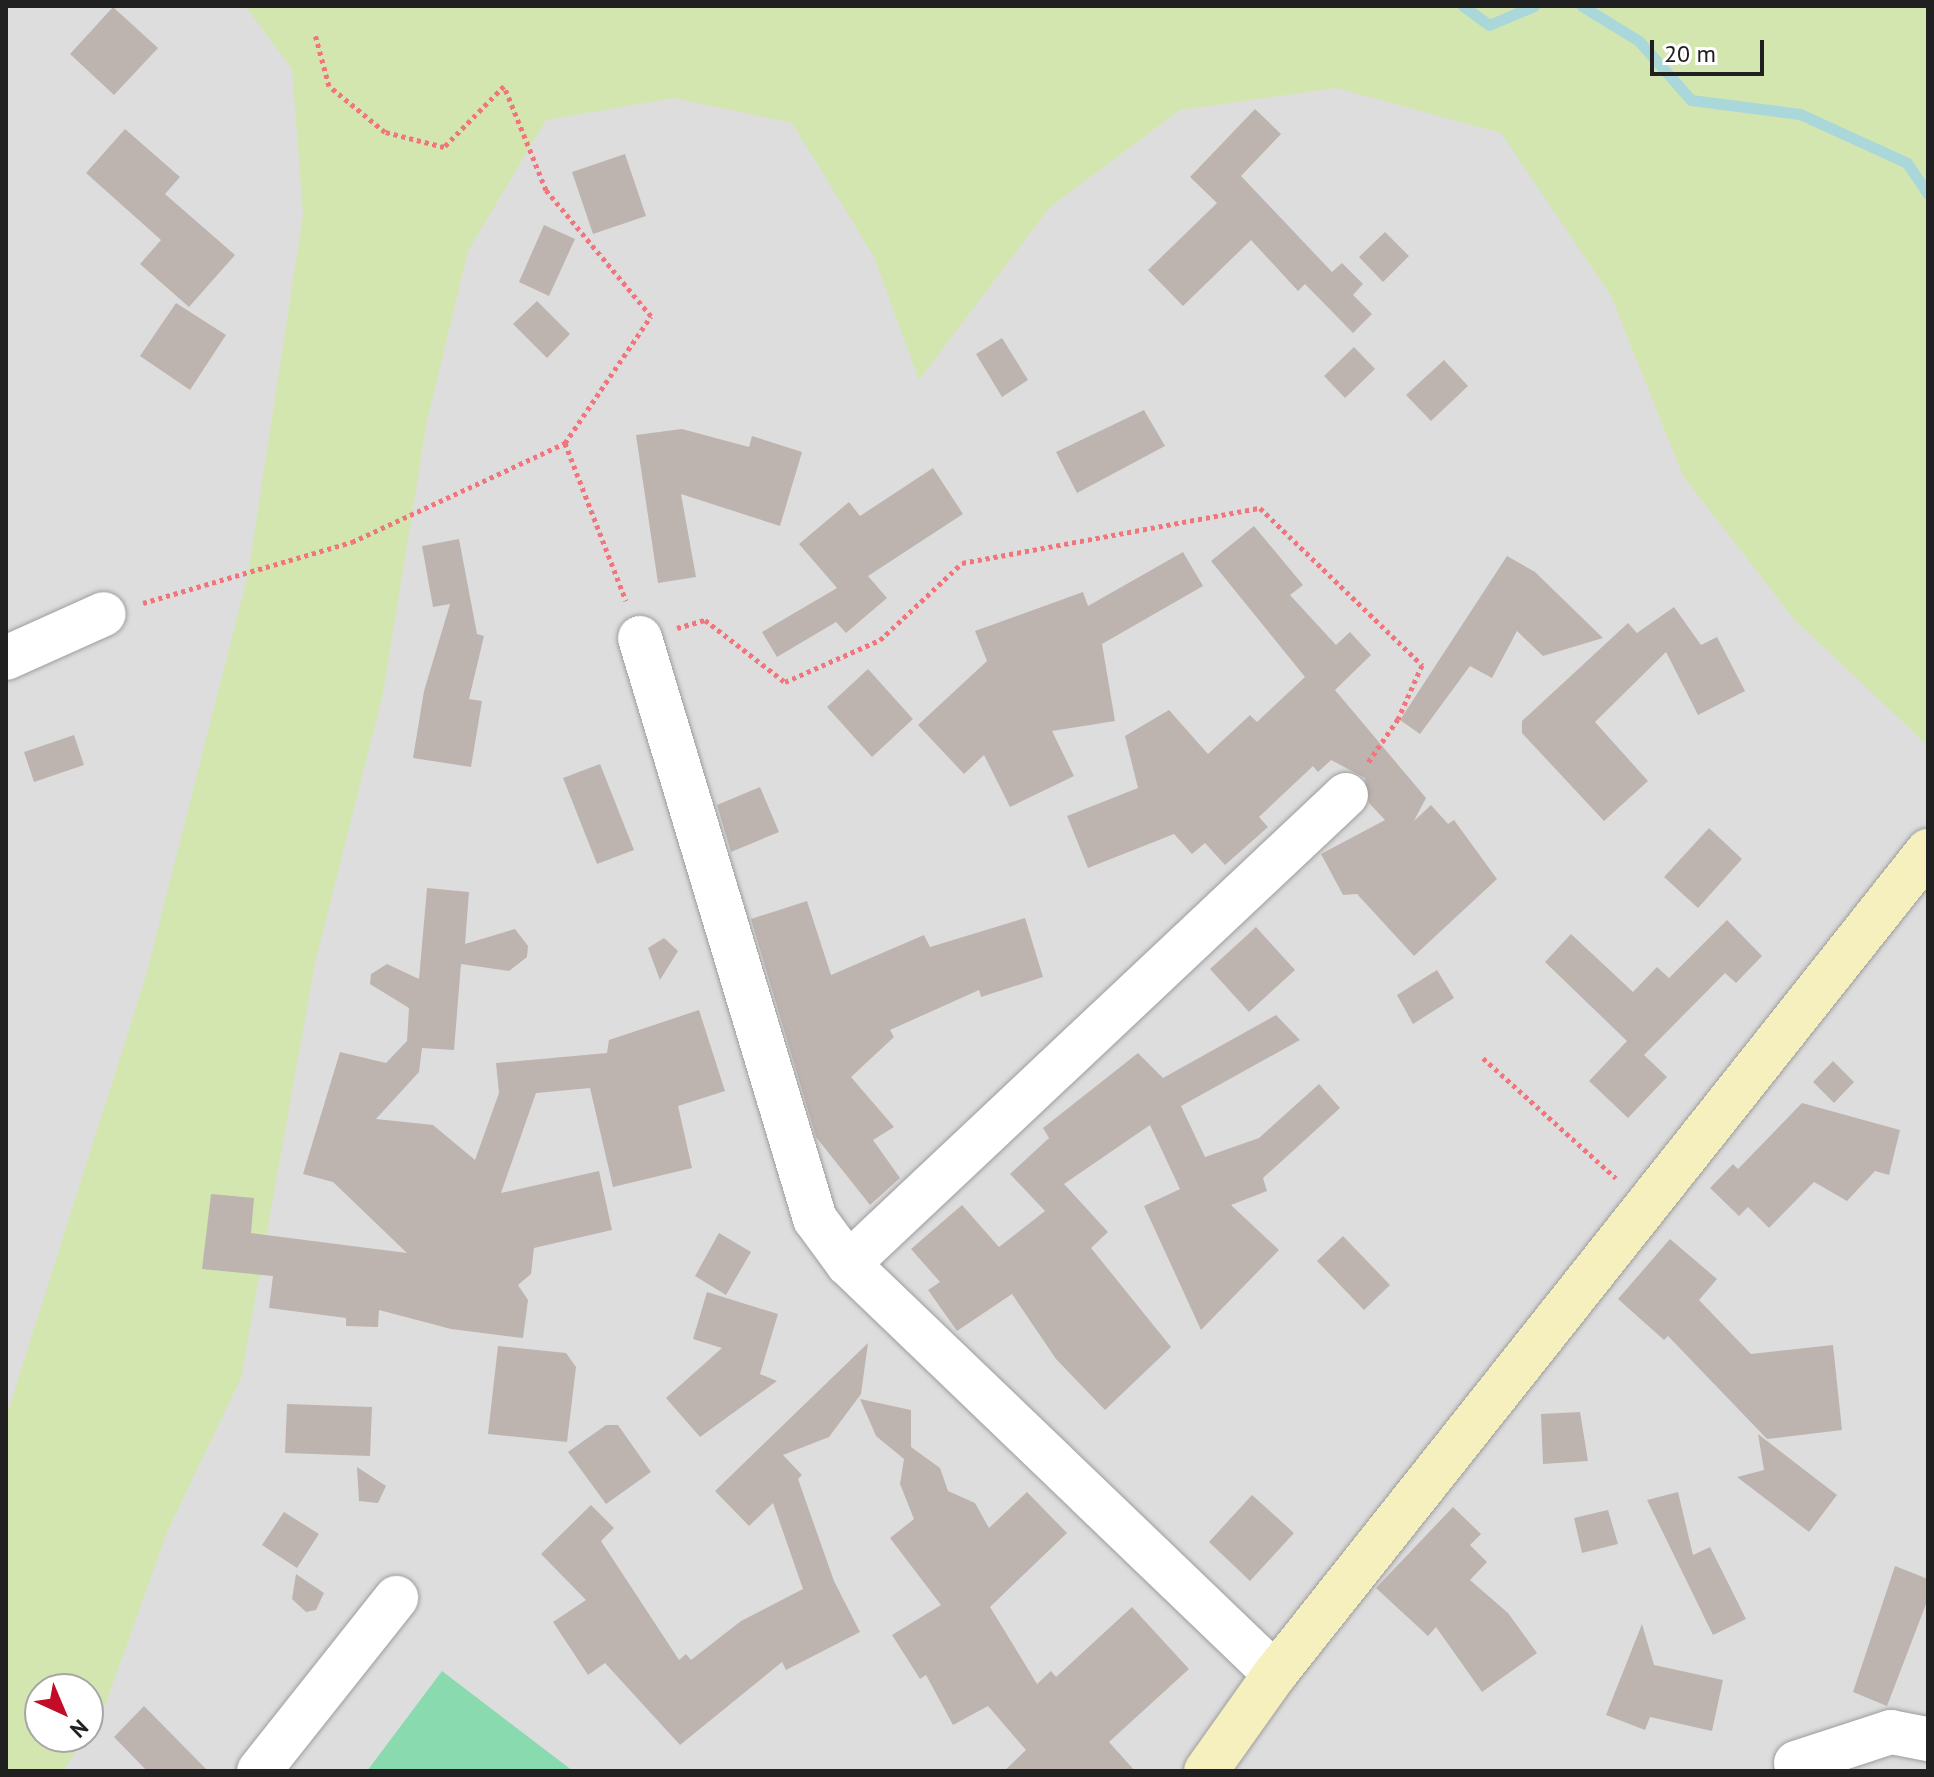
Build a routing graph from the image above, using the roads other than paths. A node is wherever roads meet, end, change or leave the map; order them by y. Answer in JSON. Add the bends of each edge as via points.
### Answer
{"nodes":[{"id":1,"x":104,"y":614,"type":"road end"},
{"id":2,"x":640,"y":638,"type":"road end"},
{"id":3,"x":6,"y":658,"type":"edge"},
{"id":4,"x":1346,"y":795,"type":"road end"},
{"id":5,"x":1928,"y":851,"type":"edge"},
{"id":6,"x":848,"y":1264,"type":"junction"},
{"id":7,"x":396,"y":1598,"type":"dead end"},
{"id":8,"x":1275,"y":1674,"type":"junction"},
{"id":9,"x":1928,"y":1739,"type":"edge"},
{"id":10,"x":1796,"y":1763,"type":"dead end"},
{"id":11,"x":259,"y":1771,"type":"edge"},
{"id":12,"x":1206,"y":1771,"type":"edge"}],
"edges":[{"from":1,"to":3,"type":"street"},
{"from":2,"to":6,"type":"street","via":[[815,1219]]},
{"from":4,"to":6,"type":"street"},
{"from":5,"to":8,"type":"street"},
{"from":6,"to":8,"type":"street"},
{"from":7,"to":11,"type":"street"},
{"from":8,"to":12,"type":"street"},
{"from":9,"to":10,"type":"street","via":[[1891,1732]]}]}
